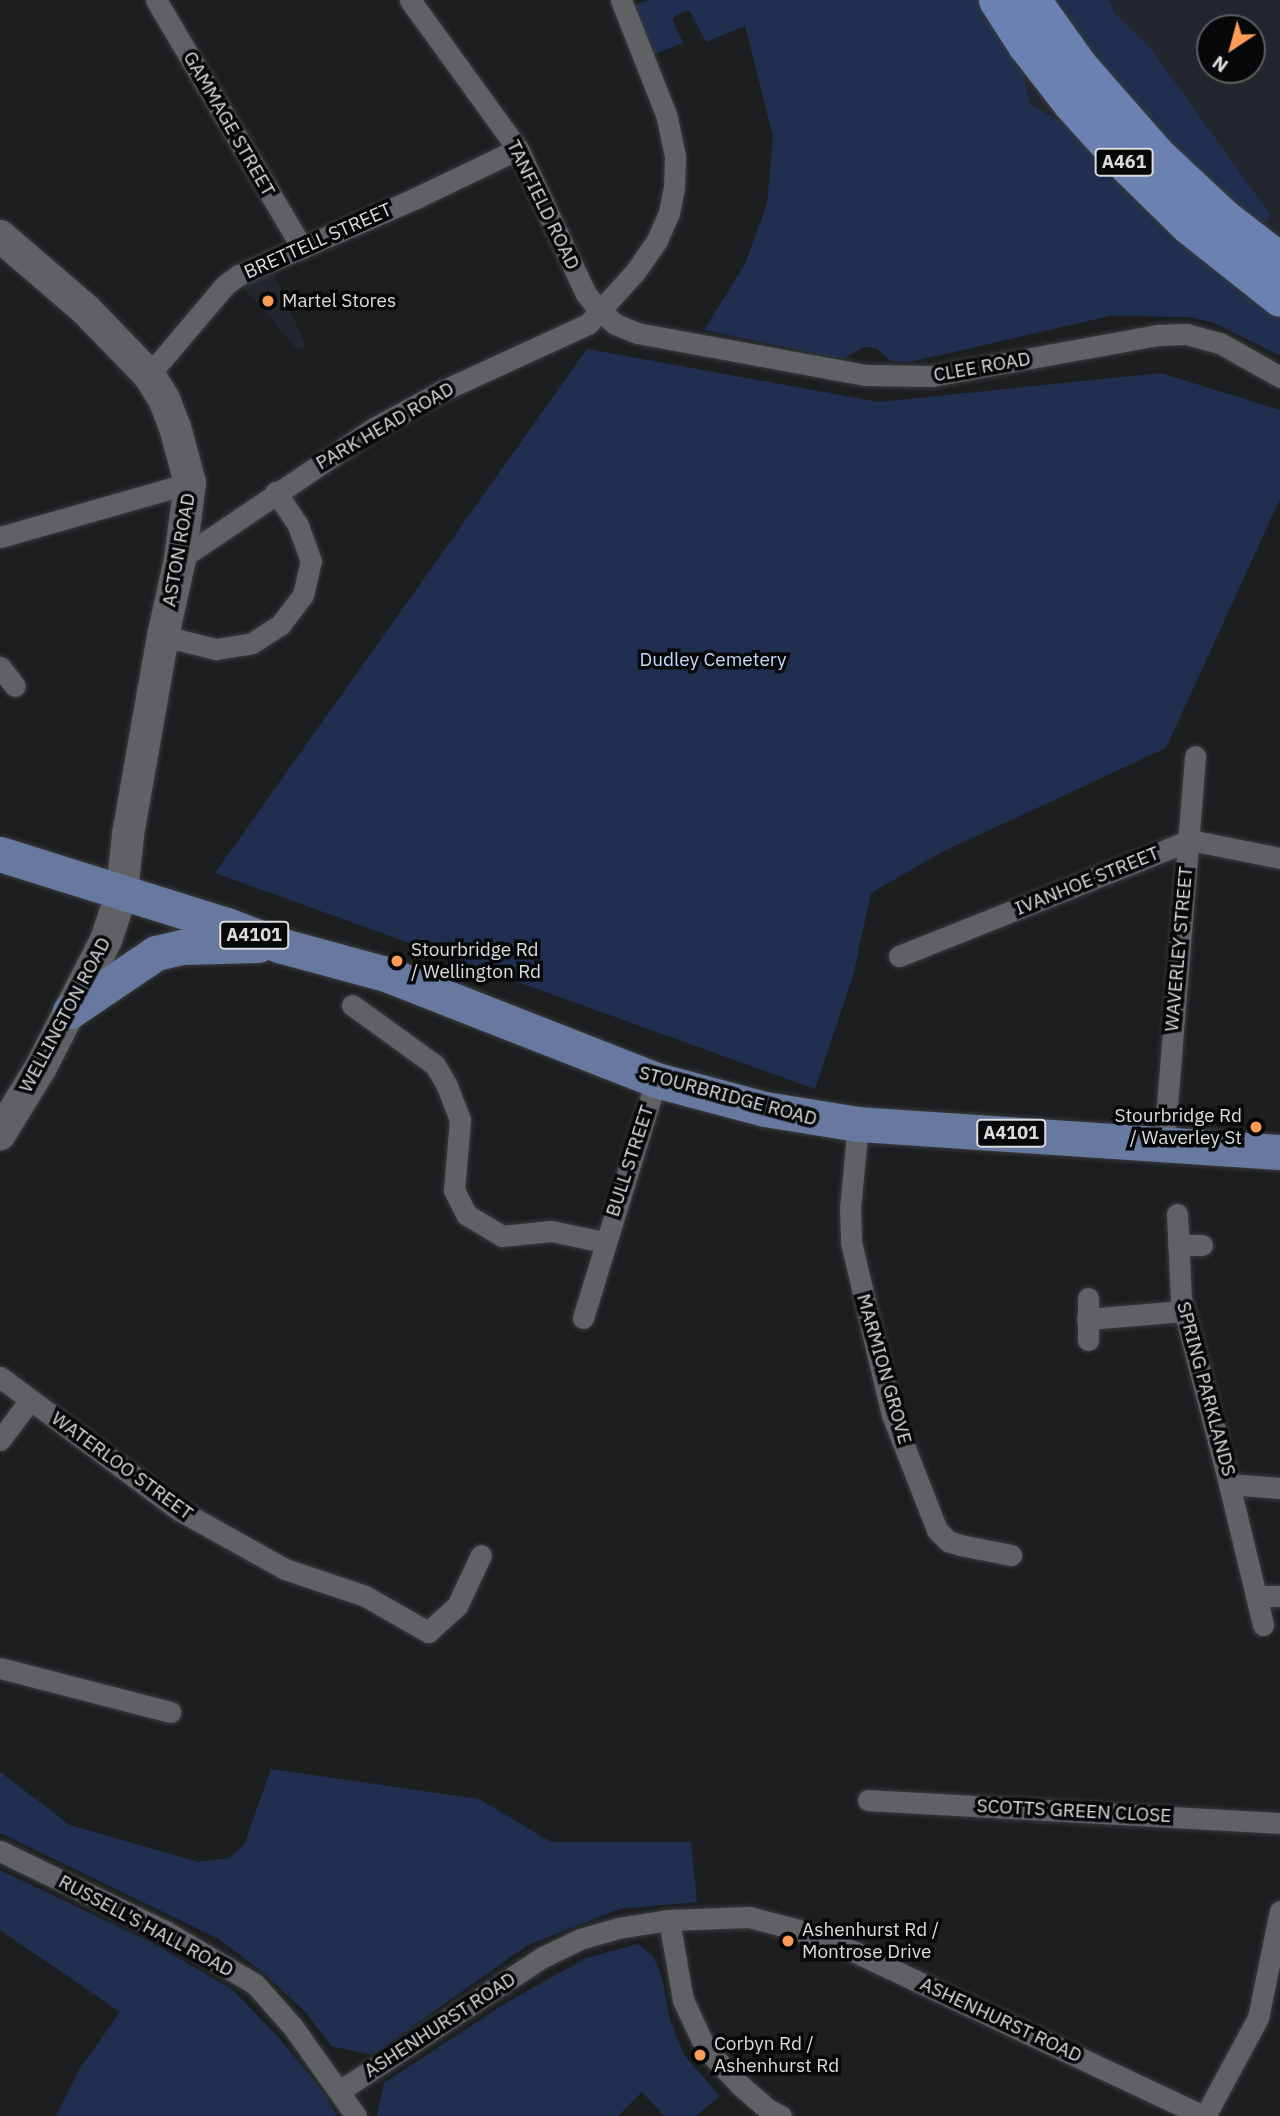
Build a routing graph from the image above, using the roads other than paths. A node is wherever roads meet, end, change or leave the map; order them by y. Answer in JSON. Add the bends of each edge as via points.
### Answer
{"nodes":[{"id":1,"x":156,"y":0,"type":"edge"},
{"id":2,"x":410,"y":0,"type":"edge"},
{"id":3,"x":621,"y":0,"type":"edge"},
{"id":4,"x":996,"y":0,"type":"edge"},
{"id":5,"x":1032,"y":0,"type":"edge"},
{"id":6,"x":518,"y":149,"type":"junction"},
{"id":7,"x":0,"y":236,"type":"edge"},
{"id":8,"x":302,"y":248,"type":"junction"},
{"id":9,"x":1280,"y":261,"type":"edge"},
{"id":10,"x":1280,"y":298,"type":"edge"},
{"id":11,"x":599,"y":310,"type":"junction"},
{"id":12,"x":149,"y":375,"type":"junction"},
{"id":13,"x":1280,"y":377,"type":"edge"},
{"id":14,"x":190,"y":483,"type":"junction"},
{"id":15,"x":276,"y":492,"type":"junction"},
{"id":16,"x":0,"y":537,"type":"edge"},
{"id":17,"x":180,"y":559,"type":"junction"},
{"id":18,"x":163,"y":636,"type":"junction"},
{"id":19,"x":0,"y":667,"type":"edge"},
{"id":20,"x":15,"y":686,"type":"dead end"},
{"id":21,"x":1195,"y":756,"type":"dead end"},
{"id":22,"x":1190,"y":840,"type":"junction"},
{"id":23,"x":0,"y":854,"type":"edge"},
{"id":24,"x":1280,"y":858,"type":"edge"},
{"id":25,"x":122,"y":892,"type":"junction"},
{"id":26,"x":279,"y":945,"type":"junction"},
{"id":27,"x":899,"y":956,"type":"dead end"},
{"id":28,"x":352,"y":1005,"type":"dead end"},
{"id":29,"x":70,"y":1011,"type":"junction"},
{"id":30,"x":656,"y":1080,"type":"junction"},
{"id":31,"x":859,"y":1125,"type":"junction"},
{"id":32,"x":0,"y":1133,"type":"edge"},
{"id":33,"x":1164,"y":1143,"type":"junction"},
{"id":34,"x":1280,"y":1152,"type":"edge"},
{"id":35,"x":1177,"y":1214,"type":"dead end"},
{"id":36,"x":604,"y":1242,"type":"junction"},
{"id":37,"x":1178,"y":1245,"type":"junction"},
{"id":38,"x":1202,"y":1245,"type":"dead end"},
{"id":39,"x":1088,"y":1298,"type":"dead end"},
{"id":40,"x":1184,"y":1311,"type":"junction"},
{"id":41,"x":583,"y":1318,"type":"dead end"},
{"id":42,"x":0,"y":1377,"type":"edge"},
{"id":43,"x":30,"y":1400,"type":"junction"},
{"id":44,"x":0,"y":1440,"type":"edge"},
{"id":45,"x":1229,"y":1484,"type":"junction"},
{"id":46,"x":1280,"y":1488,"type":"edge"},
{"id":47,"x":481,"y":1555,"type":"dead end"},
{"id":48,"x":1011,"y":1555,"type":"dead end"},
{"id":49,"x":1256,"y":1596,"type":"junction"},
{"id":50,"x":1280,"y":1597,"type":"edge"},
{"id":51,"x":1263,"y":1625,"type":"dead end"},
{"id":52,"x":0,"y":1668,"type":"edge"},
{"id":53,"x":170,"y":1712,"type":"dead end"},
{"id":54,"x":868,"y":1800,"type":"dead end"},
{"id":55,"x":1280,"y":1823,"type":"edge"},
{"id":56,"x":0,"y":1851,"type":"edge"},
{"id":57,"x":1280,"y":1911,"type":"edge"},
{"id":58,"x":669,"y":1920,"type":"junction"},
{"id":59,"x":341,"y":2090,"type":"junction"},
{"id":60,"x":356,"y":2116,"type":"edge"},
{"id":61,"x":781,"y":2116,"type":"edge"},
{"id":62,"x":1204,"y":2116,"type":"edge"}],
"edges":[{"from":1,"to":8,"type":"street","name":"GAMMAGE STREET"},
{"from":2,"to":6,"type":"street","name":"TANFIELD ROAD"},
{"from":3,"to":11,"type":"street","name":"PARK HEAD ROAD","via":[[667,117],[675,156],[674,188],[657,240]]},
{"from":4,"to":10,"type":"highway","number":"A461","via":[[1071,103],[1129,167],[1188,225]]},
{"from":5,"to":9,"type":"highway","number":"A461","via":[[1080,66],[1156,153],[1223,217]]},
{"from":6,"to":8,"type":"street","name":"BRETTELL STREET"},
{"from":6,"to":11,"type":"street","name":"TANFIELD ROAD","via":[[586,294]]},
{"from":7,"to":12,"type":"main road","name":"ASTON ROAD","via":[[86,310]]},
{"from":8,"to":12,"type":"street","name":"BRETTELL STREET","via":[[225,285]]},
{"from":11,"to":13,"type":"street","name":"CLEE ROAD","via":[[636,334],[866,375],[933,376],[1157,335],[1186,334],[1220,343]]},
{"from":11,"to":15,"type":"street","name":"PARK HEAD ROAD","via":[[588,324],[442,391],[374,428]]},
{"from":12,"to":14,"type":"main road","name":"ASTON ROAD","via":[[175,426]]},
{"from":14,"to":16,"type":"street"},
{"from":14,"to":17,"type":"main road","name":"ASTON ROAD"},
{"from":15,"to":17,"type":"street","name":"PARK HEAD ROAD"},
{"from":15,"to":18,"type":"street","via":[[298,525],[311,561],[303,595],[281,624],[253,643],[216,649]]},
{"from":17,"to":18,"type":"main road","name":"ASTON ROAD"},
{"from":18,"to":25,"type":"main road","name":"ASTON ROAD"},
{"from":19,"to":20,"type":"street"},
{"from":21,"to":22,"type":"street","name":"WAVERLEY STREET"},
{"from":22,"to":24,"type":"street"},
{"from":22,"to":27,"type":"street","name":"IVANHOE STREET"},
{"from":22,"to":33,"type":"street","name":"WAVERLEY STREET","via":[[1180,915]]},
{"from":23,"to":25,"type":"main road","number":"A4101"},
{"from":25,"to":26,"type":"main road","name":"STOURBRIDGE ROAD","number":"A4101"},
{"from":25,"to":29,"type":"main road","name":"WELLINGTON ROAD","via":[[106,940]]},
{"from":26,"to":29,"type":"main road","via":[[182,947],[156,953]]},
{"from":26,"to":30,"type":"main road","name":"STOURBRIDGE ROAD","number":"A4101","via":[[386,974]]},
{"from":28,"to":36,"type":"street","via":[[435,1065],[447,1086],[460,1120],[454,1190],[467,1215],[502,1236],[551,1231]]},
{"from":29,"to":32,"type":"main road","name":"WELLINGTON ROAD"},
{"from":30,"to":31,"type":"main road","name":"STOURBRIDGE ROAD","number":"A4101","via":[[765,1109]]},
{"from":30,"to":36,"type":"street","name":"BULL STREET"},
{"from":31,"to":33,"type":"main road","name":"STOURBRIDGE ROAD","number":"A4101"},
{"from":31,"to":48,"type":"street","name":"MARMION GROVE","via":[[851,1242],[892,1415],[937,1530],[948,1541]]},
{"from":33,"to":34,"type":"main road","name":"STOURBRIDGE ROAD","number":"A4101"},
{"from":35,"to":37,"type":"street","name":"SPRING PARKLANDS"},
{"from":36,"to":41,"type":"street","name":"BULL STREET"},
{"from":37,"to":38,"type":"street"},
{"from":37,"to":40,"type":"street","name":"SPRING PARKLANDS"},
{"from":39,"to":40,"type":"street","via":[[1088,1329]]},
{"from":40,"to":45,"type":"street","name":"SPRING PARKLANDS"},
{"from":42,"to":43,"type":"street","name":"WATERLOO STREET"},
{"from":43,"to":44,"type":"street"},
{"from":43,"to":47,"type":"street","name":"WATERLOO STREET","via":[[179,1510],[285,1569],[365,1596],[428,1632],[457,1606]]},
{"from":45,"to":46,"type":"street","name":"SPRING PARKLANDS"},
{"from":45,"to":49,"type":"street"},
{"from":49,"to":50,"type":"street"},
{"from":49,"to":51,"type":"street"},
{"from":52,"to":53,"type":"street"},
{"from":54,"to":55,"type":"street","name":"SCOTTS GREEN CLOSE"},
{"from":56,"to":59,"type":"street","name":"RUSSELL'S HALL ROAD","via":[[165,1931],[254,1984]]},
{"from":57,"to":62,"type":"street","via":[[1258,2018]]},
{"from":58,"to":59,"type":"street","name":"ASHENHURST ROAD","via":[[580,1939],[543,1957]]},
{"from":58,"to":61,"type":"street","via":[[684,2000],[706,2049],[740,2085]]},
{"from":58,"to":62,"type":"street","name":"ASHENHURST ROAD","via":[[749,1917],[799,1930]]},
{"from":59,"to":60,"type":"street","name":"RUSSELL'S HALL ROAD"}]}
